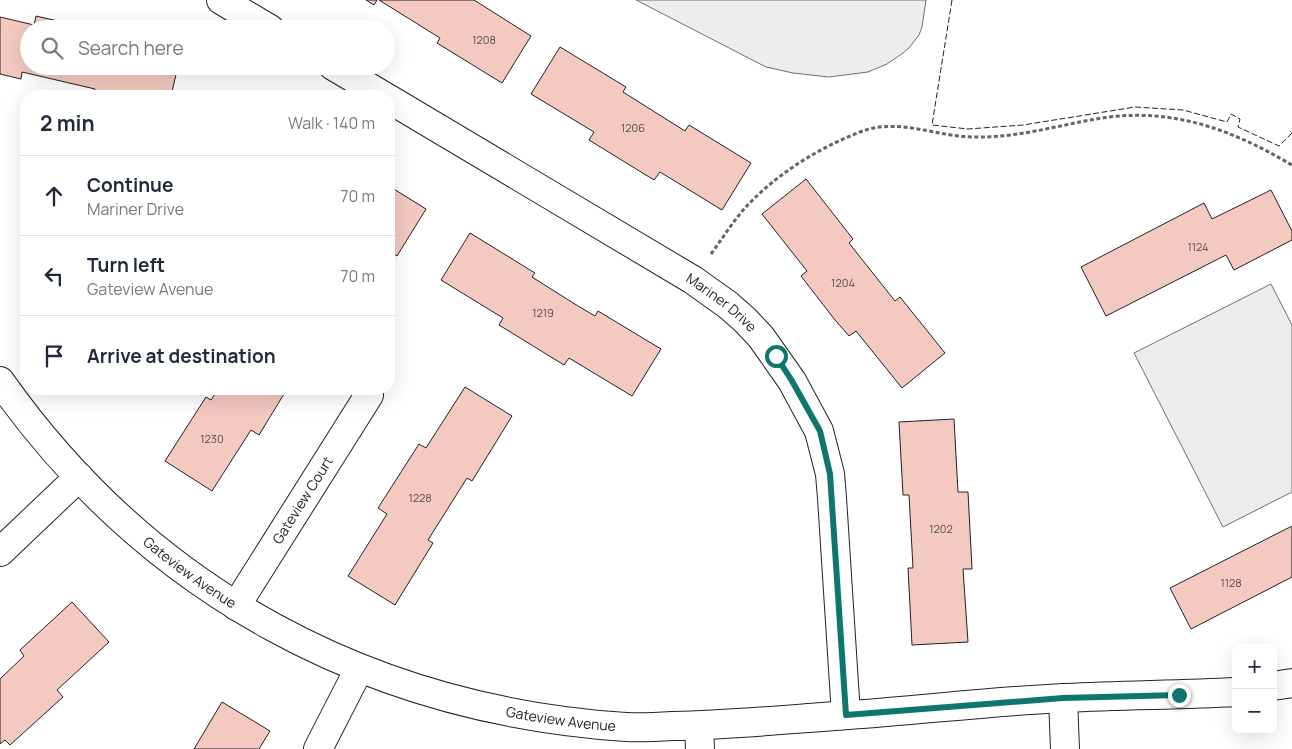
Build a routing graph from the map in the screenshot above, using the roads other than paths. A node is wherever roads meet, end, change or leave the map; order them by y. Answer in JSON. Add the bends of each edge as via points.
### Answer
{"nodes":[{"id":1,"x":221,"y":0,"type":"edge"},
{"id":2,"x":255,"y":20,"type":"edge"},
{"id":3,"x":348,"y":75,"type":"edge"},
{"id":4,"x":374,"y":90,"type":"edge"},
{"id":5,"x":395,"y":103,"type":"edge"},
{"id":6,"x":0,"y":381,"type":"edge"},
{"id":7,"x":369,"y":395,"type":"dead end"},
{"id":8,"x":79,"y":477,"type":"junction"},
{"id":9,"x":0,"y":552,"type":"edge"},
{"id":10,"x":236,"y":606,"type":"junction"},
{"id":11,"x":359,"y":669,"type":"junction"},
{"id":12,"x":1292,"y":683,"type":"edge"},
{"id":13,"x":1277,"y":685,"type":"edge"},
{"id":14,"x":1232,"y":692,"type":"edge"},
{"id":15,"x":1063,"y":698,"type":"junction"},
{"id":16,"x":846,"y":715,"type":"junction"},
{"id":17,"x":700,"y":737,"type":"edge"},
{"id":18,"x":318,"y":749,"type":"edge"},
{"id":19,"x":1065,"y":749,"type":"edge"}],
"edges":[{"from":1,"to":2,"type":"street"},
{"from":3,"to":4,"type":"street"},
{"from":5,"to":16,"type":"street","name":"Mariner Drive","via":[[693,280],[728,305],[760,337],[792,381],[820,431],[830,474]]},
{"from":6,"to":8,"type":"street","name":"Gateview Avenue","via":[[25,416]]},
{"from":7,"to":10,"type":"street","name":"Gateview Court"},
{"from":8,"to":9,"type":"street"},
{"from":8,"to":10,"type":"street","name":"Gateview Avenue","via":[[158,550]]},
{"from":10,"to":11,"type":"street","name":"Gateview Avenue","via":[[296,640]]},
{"from":11,"to":17,"type":"street","name":"Gateview Avenue","via":[[415,689],[487,708],[551,720]]},
{"from":11,"to":18,"type":"street"},
{"from":12,"to":13,"type":"street"},
{"from":14,"to":15,"type":"street","name":"Gateview Avenue"},
{"from":15,"to":16,"type":"street","name":"Gateview Avenue"},
{"from":15,"to":19,"type":"street"},
{"from":16,"to":17,"type":"street","name":"Gateview Avenue"}]}
